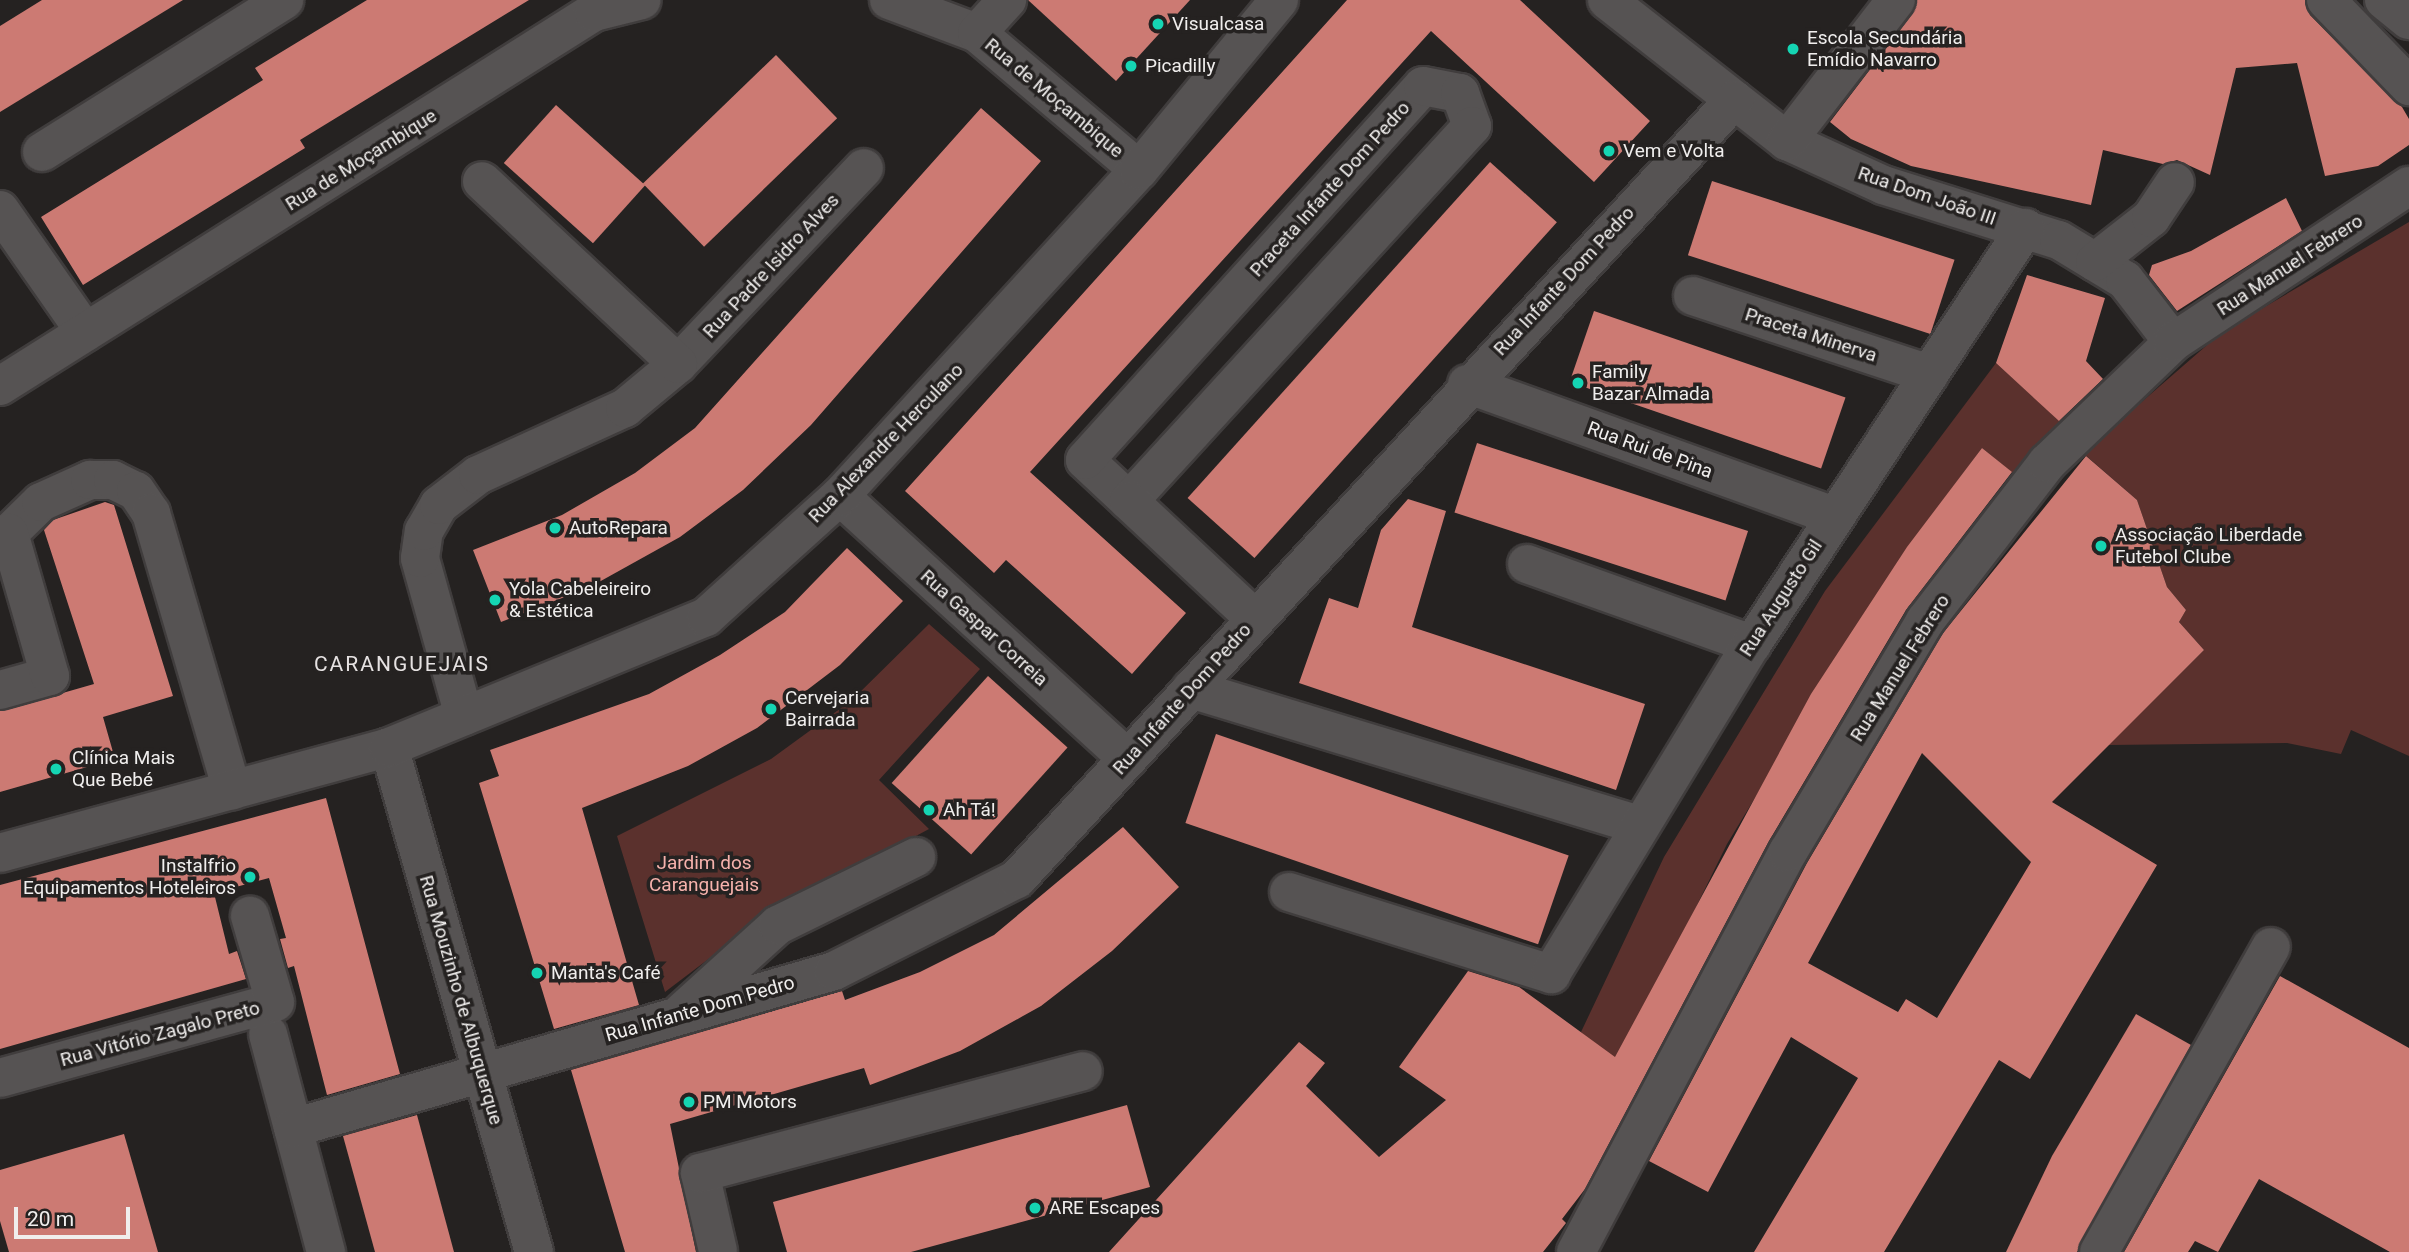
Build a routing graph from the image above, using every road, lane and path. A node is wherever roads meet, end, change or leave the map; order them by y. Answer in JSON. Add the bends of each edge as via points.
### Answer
{"nodes":[{"id":1,"x":284,"y":0,"type":"edge"},
{"id":2,"x":642,"y":0,"type":"edge"},
{"id":3,"x":889,"y":0,"type":"edge"},
{"id":4,"x":1007,"y":0,"type":"edge"},
{"id":5,"x":1279,"y":0,"type":"edge"},
{"id":6,"x":1607,"y":0,"type":"edge"},
{"id":7,"x":1896,"y":0,"type":"edge"},
{"id":8,"x":2326,"y":0,"type":"edge"},
{"id":9,"x":2384,"y":0,"type":"edge"},
{"id":10,"x":590,"y":6,"type":"edge"},
{"id":11,"x":2409,"y":20,"type":"edge"},
{"id":12,"x":977,"y":33,"type":"junction"},
{"id":13,"x":2409,"y":86,"type":"edge"},
{"id":14,"x":1734,"y":100,"type":"junction"},
{"id":15,"x":1787,"y":141,"type":"junction"},
{"id":16,"x":42,"y":152,"type":"dead end"},
{"id":17,"x":864,"y":168,"type":"dead end"},
{"id":18,"x":1139,"y":170,"type":"junction"},
{"id":19,"x":482,"y":181,"type":"dead end"},
{"id":20,"x":2175,"y":182,"type":"dead end"},
{"id":21,"x":2409,"y":186,"type":"edge"},
{"id":22,"x":0,"y":210,"type":"edge"},
{"id":23,"x":2025,"y":228,"type":"junction"},
{"id":24,"x":2095,"y":262,"type":"junction"},
{"id":25,"x":1693,"y":296,"type":"dead end"},
{"id":26,"x":85,"y":332,"type":"junction"},
{"id":27,"x":2173,"y":342,"type":"junction"},
{"id":28,"x":678,"y":364,"type":"junction"},
{"id":29,"x":1929,"y":374,"type":"junction"},
{"id":30,"x":1467,"y":384,"type":"junction"},
{"id":31,"x":0,"y":386,"type":"edge"},
{"id":32,"x":840,"y":496,"type":"junction"},
{"id":33,"x":1129,"y":501,"type":"junction"},
{"id":34,"x":1833,"y":516,"type":"junction"},
{"id":35,"x":5,"y":537,"type":"edge"},
{"id":36,"x":1527,"y":564,"type":"dead end"},
{"id":37,"x":1255,"y":619,"type":"junction"},
{"id":38,"x":1752,"y":644,"type":"junction"},
{"id":39,"x":1191,"y":689,"type":"junction"},
{"id":40,"x":0,"y":690,"type":"edge"},
{"id":41,"x":464,"y":716,"type":"junction"},
{"id":42,"x":389,"y":747,"type":"junction"},
{"id":43,"x":1128,"y":760,"type":"junction"},
{"id":44,"x":232,"y":790,"type":"junction"},
{"id":45,"x":1637,"y":825,"type":"junction"},
{"id":46,"x":0,"y":853,"type":"edge"},
{"id":47,"x":916,"y":857,"type":"dead end"},
{"id":48,"x":1289,"y":892,"type":"dead end"},
{"id":49,"x":250,"y":916,"type":"dead end"},
{"id":50,"x":2271,"y":947,"type":"dead end"},
{"id":51,"x":677,"y":1016,"type":"junction"},
{"id":52,"x":268,"y":1034,"type":"dead end"},
{"id":53,"x":1083,"y":1071,"type":"dead end"},
{"id":54,"x":482,"y":1072,"type":"junction"},
{"id":55,"x":0,"y":1078,"type":"edge"},
{"id":56,"x":293,"y":1128,"type":"junction"},
{"id":57,"x":718,"y":1251,"type":"edge"},
{"id":58,"x":326,"y":1252,"type":"edge"},
{"id":59,"x":534,"y":1252,"type":"edge"},
{"id":60,"x":1576,"y":1252,"type":"edge"},
{"id":61,"x":2099,"y":1252,"type":"edge"}],
"edges":[{"from":1,"to":16,"type":"street"},
{"from":2,"to":10,"type":"street","name":"Rua de Moçambique"},
{"from":3,"to":12,"type":"street","name":"Rua de Moçambique"},
{"from":4,"to":12,"type":"street"},
{"from":5,"to":18,"type":"street","name":"Rua Alexandre Herculano"},
{"from":6,"to":14,"type":"street","name":"Rua Dom João III"},
{"from":7,"to":15,"type":"street"},
{"from":8,"to":13,"type":"street"},
{"from":9,"to":11,"type":"street"},
{"from":10,"to":26,"type":"street","name":"Rua de Moçambique"},
{"from":12,"to":18,"type":"street","name":"Rua de Moçambique"},
{"from":14,"to":15,"type":"street","name":"Rua Dom João III"},
{"from":14,"to":30,"type":"street","name":"Rua Infante Dom Pedro"},
{"from":15,"to":23,"type":"street","name":"Rua Dom João III","via":[[1883,185]]},
{"from":17,"to":28,"type":"street","name":"Rua Padre Isidro Alves"},
{"from":18,"to":32,"type":"street","name":"Rua Alexandre Herculano"},
{"from":19,"to":28,"type":"street"},
{"from":20,"to":24,"type":"street","via":[[2151,218]]},
{"from":21,"to":27,"type":"street","name":"Rua Manuel Febrero"},
{"from":22,"to":26,"type":"street"},
{"from":23,"to":24,"type":"street","name":"Rua Dom João III"},
{"from":23,"to":29,"type":"street","name":"Rua Augusto Gil"},
{"from":24,"to":27,"type":"street","name":"Rua Dom João III","via":[[2125,280]]},
{"from":25,"to":29,"type":"street","name":"Praceta Minerva"},
{"from":26,"to":31,"type":"street","name":"Rua de Moçambique"},
{"from":27,"to":60,"type":"street","name":"Rua Manuel Febrero","via":[[2047,463],[1925,621],[1788,852]]},
{"from":28,"to":41,"type":"street","name":"Rua Padre Isidro Alves","via":[[625,408],[478,475],[439,505],[424,531],[420,558]]},
{"from":29,"to":34,"type":"street","name":"Rua Augusto Gil"},
{"from":30,"to":34,"type":"street","name":"Rua Rui de Pina"},
{"from":30,"to":37,"type":"street","name":"Rua Infante Dom Pedro"},
{"from":32,"to":41,"type":"street","name":"Rua Alexandre Herculano","via":[[706,617]]},
{"from":32,"to":43,"type":"street","name":"Rua Gaspar Correia"},
{"from":33,"to":33,"type":"street","name":"Praceta Infante Dom Pedro","via":[[1472,126],[1460,93],[1423,86],[1084,460]]},
{"from":33,"to":37,"type":"street","name":"Praceta Infante Dom Pedro"},
{"from":34,"to":38,"type":"street","name":"Rua Augusto Gil"},
{"from":35,"to":40,"type":"street","via":[[50,676]]},
{"from":35,"to":44,"type":"street","via":[[41,502],[90,480],[113,480],[136,491],[151,513]]},
{"from":36,"to":38,"type":"street"},
{"from":37,"to":39,"type":"street","name":"Rua Infante Dom Pedro"},
{"from":38,"to":45,"type":"street","name":"Rua Augusto Gil"},
{"from":39,"to":43,"type":"street","name":"Rua Infante Dom Pedro"},
{"from":39,"to":45,"type":"street"},
{"from":41,"to":42,"type":"street","name":"Rua Alexandre Herculano"},
{"from":42,"to":44,"type":"street","name":"Rua Alexandre Herculano"},
{"from":42,"to":54,"type":"street","name":"Rua Mouzinho de Albuquerque"},
{"from":43,"to":51,"type":"street","name":"Rua Infante Dom Pedro","via":[[1017,879],[834,971]]},
{"from":44,"to":46,"type":"street","name":"Rua Alexandre Herculano"},
{"from":45,"to":48,"type":"street","name":"Rua Augusto Gil","via":[[1551,974]]},
{"from":47,"to":51,"type":"street","via":[[778,925]]},
{"from":49,"to":55,"type":"street","name":"Rua Vitório Zagalo Preto","via":[[275,1002]]},
{"from":50,"to":61,"type":"street"},
{"from":51,"to":54,"type":"street","name":"Rua Infante Dom Pedro"},
{"from":52,"to":56,"type":"street"},
{"from":53,"to":57,"type":"street","via":[[700,1173]]},
{"from":54,"to":56,"type":"street","name":"Rua Infante Dom Pedro"},
{"from":54,"to":59,"type":"street","name":"Rua Mouzinho de Albuquerque"},
{"from":56,"to":58,"type":"street"}]}
